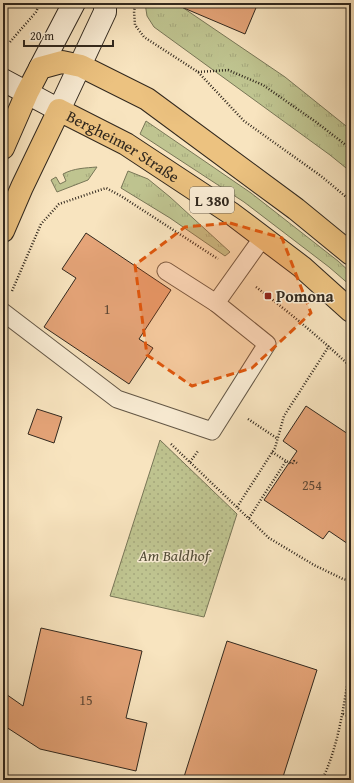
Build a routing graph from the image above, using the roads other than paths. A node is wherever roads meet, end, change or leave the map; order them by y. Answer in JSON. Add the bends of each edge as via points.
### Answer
{"nodes":[{"id":1,"x":74,"y":3,"type":"edge"},
{"id":2,"x":105,"y":3,"type":"edge"},
{"id":3,"x":81,"y":66,"type":"junction"},
{"id":4,"x":40,"y":68,"type":"junction"},
{"id":5,"x":3,"y":80,"type":"edge"},
{"id":6,"x":27,"y":93,"type":"junction"},
{"id":7,"x":59,"y":110,"type":"junction"},
{"id":8,"x":3,"y":148,"type":"edge"},
{"id":9,"x":3,"y":231,"type":"edge"},
{"id":10,"x":263,"y":237,"type":"junction"},
{"id":11,"x":351,"y":254,"type":"edge"},
{"id":12,"x":166,"y":271,"type":"dead end"},
{"id":13,"x":216,"y":303,"type":"junction"},
{"id":14,"x":6,"y":304,"type":"edge"},
{"id":15,"x":351,"y":311,"type":"edge"}],
"edges":[{"from":1,"to":4,"type":"main road"},
{"from":2,"to":3,"type":"main road","via":[[105,12]]},
{"from":3,"to":4,"type":"main road","number":"L 380","via":[[62,62]]},
{"from":3,"to":7,"type":"main road"},
{"from":3,"to":11,"type":"main road","number":"L 380","via":[[147,99],[296,209]]},
{"from":4,"to":6,"type":"main road"},
{"from":5,"to":6,"type":"main road","name":"Bergheimer Straße","number":"L 380"},
{"from":6,"to":7,"type":"main road","name":"Bergheimer Straße","number":"L 380"},
{"from":6,"to":8,"type":"main road"},
{"from":7,"to":9,"type":"main road"},
{"from":7,"to":10,"type":"main road","name":"Bergheimer Straße","number":"L 380","via":[[126,144]]},
{"from":10,"to":13,"type":"lane"},
{"from":10,"to":15,"type":"main road","name":"Bergheimer Straße","number":"L 380","via":[[302,267]]},
{"from":12,"to":13,"type":"lane"},
{"from":13,"to":14,"type":"lane","via":[[268,344],[212,431],[117,399]]}]}
